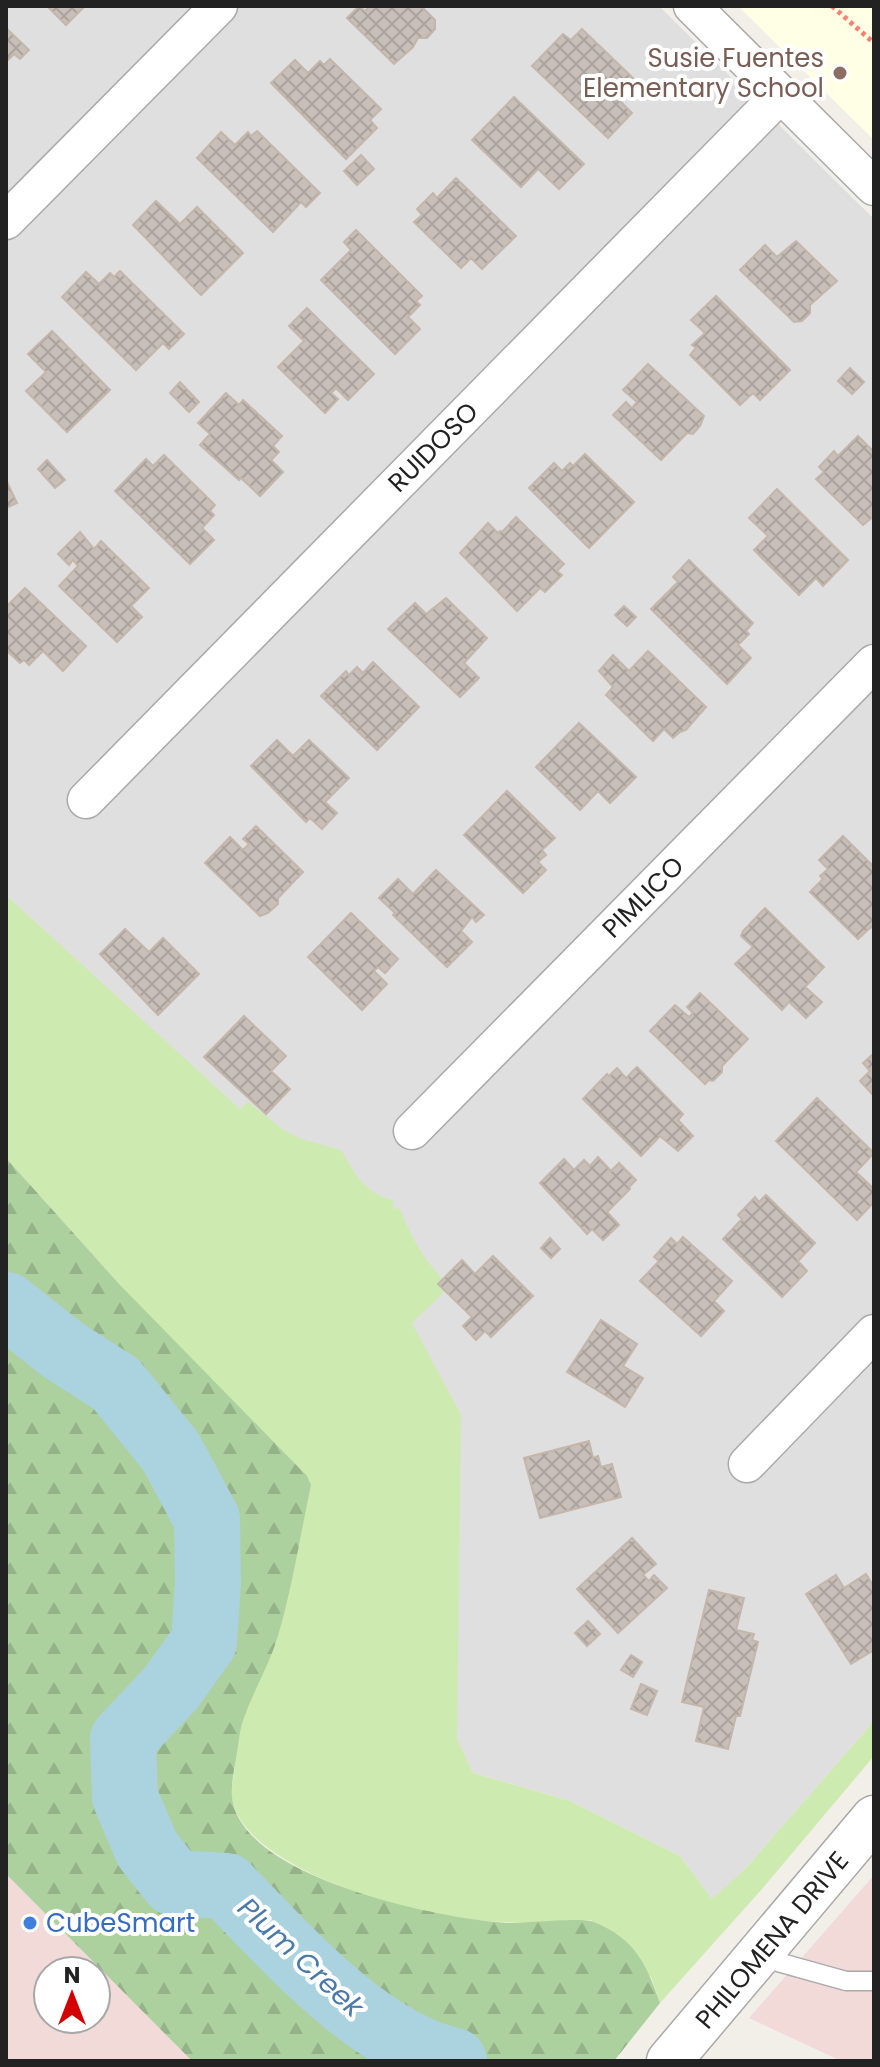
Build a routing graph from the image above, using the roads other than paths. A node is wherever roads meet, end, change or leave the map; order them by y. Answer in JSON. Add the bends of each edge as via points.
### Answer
{"nodes":[{"id":1,"x":219,"y":6,"type":"edge"},
{"id":2,"x":692,"y":6,"type":"edge"},
{"id":3,"x":780,"y":95,"type":"junction"},
{"id":4,"x":874,"y":187,"type":"edge"},
{"id":5,"x":6,"y":221,"type":"edge"},
{"id":6,"x":874,"y":663,"type":"edge"},
{"id":7,"x":86,"y":800,"type":"dead end"},
{"id":8,"x":412,"y":1131,"type":"dead end"},
{"id":9,"x":874,"y":1333,"type":"edge"},
{"id":10,"x":747,"y":1464,"type":"dead end"},
{"id":11,"x":874,"y":1818,"type":"edge"},
{"id":12,"x":758,"y":1956,"type":"junction"},
{"id":13,"x":874,"y":1981,"type":"edge"},
{"id":14,"x":669,"y":2061,"type":"edge"}],
"edges":[{"from":1,"to":5,"type":"street"},
{"from":2,"to":3,"type":"street"},
{"from":3,"to":4,"type":"street"},
{"from":3,"to":7,"type":"street","name":"RUIDOSO"},
{"from":6,"to":8,"type":"street","name":"PIMLICO"},
{"from":9,"to":10,"type":"street"},
{"from":11,"to":12,"type":"street","name":"PHILOMENA DRIVE"},
{"from":12,"to":13,"type":"lane","via":[[846,1981]]},
{"from":12,"to":14,"type":"street","name":"PHILOMENA DRIVE"}]}
